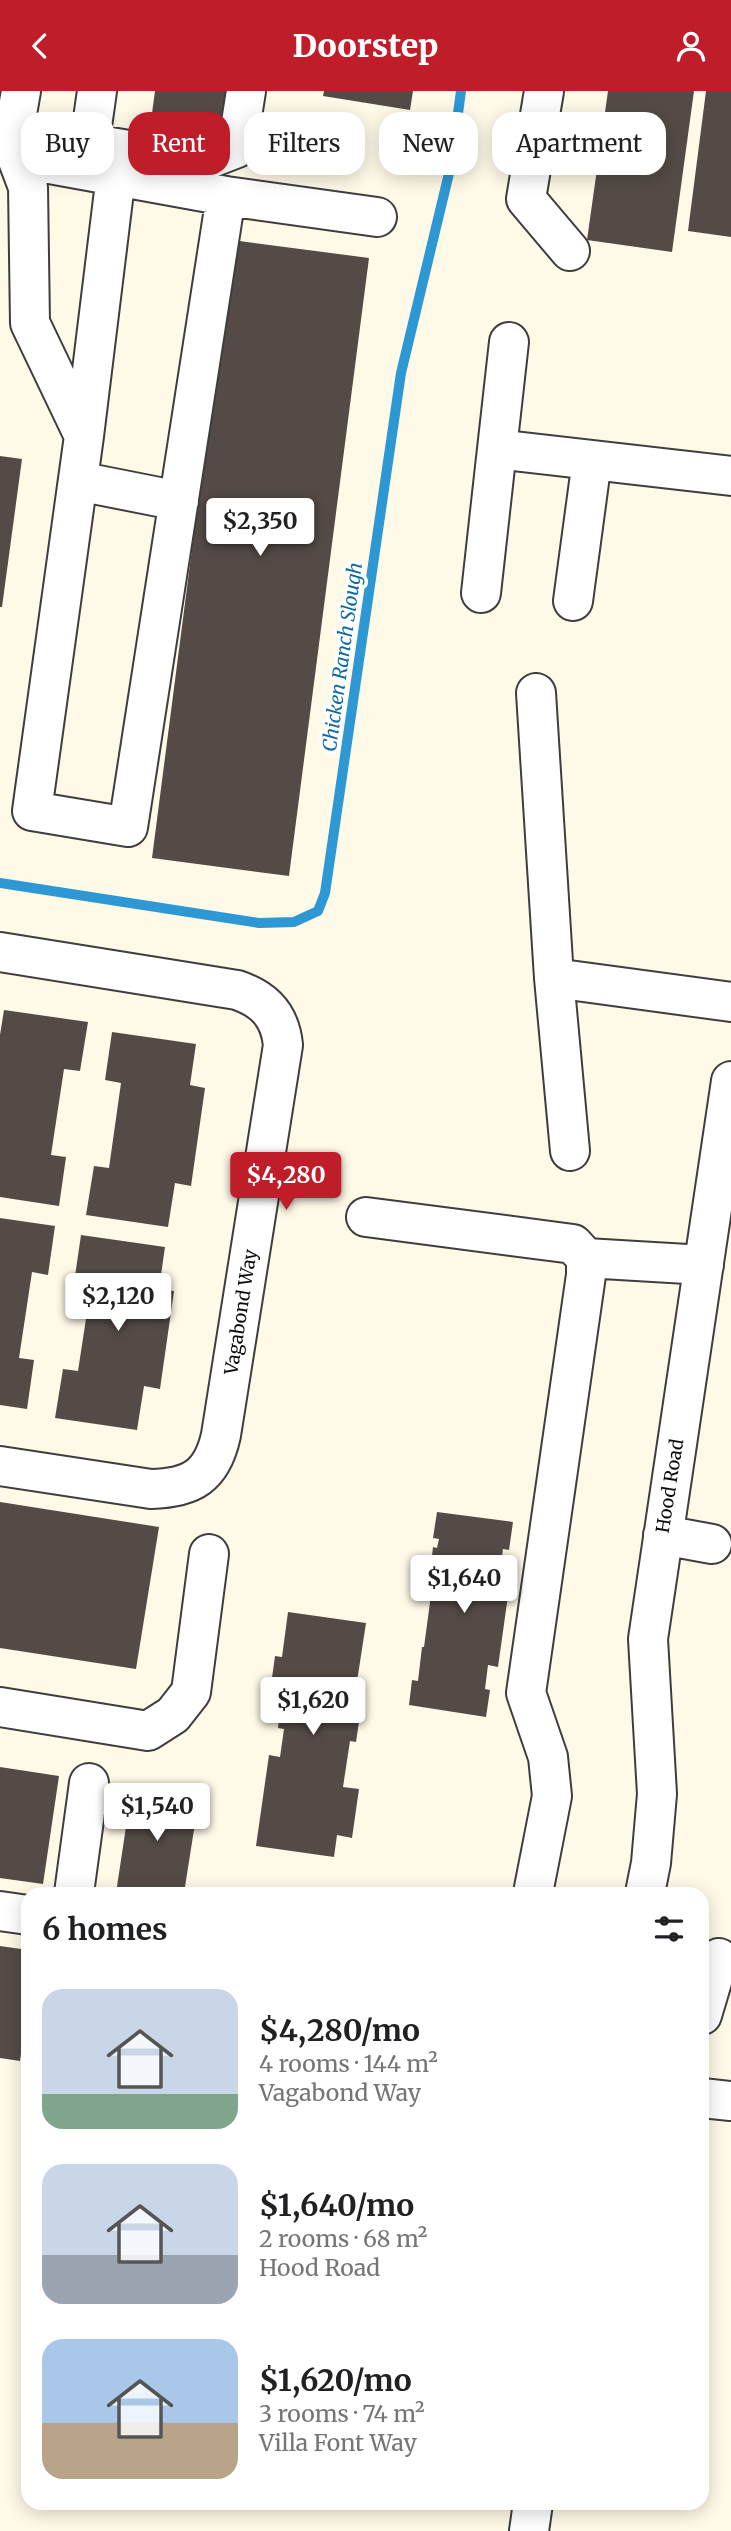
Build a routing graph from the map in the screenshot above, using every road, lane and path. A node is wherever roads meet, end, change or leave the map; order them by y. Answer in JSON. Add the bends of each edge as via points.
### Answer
{"nodes":[{"id":1,"x":21,"y":91,"type":"edge"},
{"id":2,"x":97,"y":91,"type":"edge"},
{"id":3,"x":246,"y":91,"type":"edge"},
{"id":4,"x":544,"y":91,"type":"edge"},
{"id":5,"x":97,"y":112,"type":"edge"},
{"id":6,"x":15,"y":144,"type":"junction"},
{"id":7,"x":21,"y":145,"type":"edge"},
{"id":8,"x":114,"y":162,"type":"edge"},
{"id":9,"x":114,"y":166,"type":"edge"},
{"id":10,"x":96,"y":175,"type":"edge"},
{"id":11,"x":226,"y":196,"type":"junction"},
{"id":12,"x":377,"y":217,"type":"dead end"},
{"id":13,"x":570,"y":251,"type":"dead end"},
{"id":14,"x":15,"y":301,"type":"edge"},
{"id":15,"x":509,"y":342,"type":"dead end"},
{"id":16,"x":84,"y":436,"type":"junction"},
{"id":17,"x":497,"y":449,"type":"junction"},
{"id":18,"x":592,"y":460,"type":"junction"},
{"id":19,"x":731,"y":476,"type":"edge"},
{"id":20,"x":78,"y":481,"type":"junction"},
{"id":21,"x":179,"y":501,"type":"junction"},
{"id":22,"x":481,"y":593,"type":"dead end"},
{"id":23,"x":573,"y":601,"type":"dead end"},
{"id":24,"x":536,"y":693,"type":"dead end"},
{"id":25,"x":16,"y":809,"type":"edge"},
{"id":26,"x":0,"y":952,"type":"edge"},
{"id":27,"x":554,"y":978,"type":"junction"},
{"id":28,"x":731,"y":1002,"type":"edge"},
{"id":29,"x":731,"y":1081,"type":"edge"},
{"id":30,"x":570,"y":1151,"type":"dead end"},
{"id":31,"x":721,"y":1207,"type":"edge"},
{"id":32,"x":366,"y":1217,"type":"dead end"},
{"id":33,"x":586,"y":1258,"type":"junction"},
{"id":34,"x":704,"y":1265,"type":"junction"},
{"id":35,"x":0,"y":1466,"type":"edge"},
{"id":36,"x":663,"y":1535,"type":"junction"},
{"id":37,"x":712,"y":1544,"type":"dead end"},
{"id":38,"x":209,"y":1554,"type":"dead end"},
{"id":39,"x":0,"y":1707,"type":"edge"},
{"id":40,"x":89,"y":1783,"type":"dead end"},
{"id":41,"x":75,"y":1887,"type":"edge"},
{"id":42,"x":535,"y":1887,"type":"edge"},
{"id":43,"x":646,"y":1887,"type":"edge"},
{"id":44,"x":0,"y":1910,"type":"edge"},
{"id":45,"x":21,"y":1914,"type":"edge"},
{"id":46,"x":717,"y":1957,"type":"edge"},
{"id":47,"x":709,"y":1988,"type":"edge"},
{"id":48,"x":709,"y":2099,"type":"edge"},
{"id":49,"x":731,"y":2101,"type":"edge"},
{"id":50,"x":532,"y":2510,"type":"edge"},
{"id":51,"x":529,"y":2531,"type":"edge"}],
"edges":[{"from":1,"to":6,"type":"street"},
{"from":2,"to":5,"type":"street"},
{"from":3,"to":8,"type":"street","via":[[237,148],[201,162]]},
{"from":4,"to":13,"type":"street","via":[[526,199]]},
{"from":6,"to":7,"type":"street"},
{"from":6,"to":14,"type":"street","via":[[27,187]]},
{"from":9,"to":11,"type":"street"},
{"from":10,"to":16,"type":"street"},
{"from":11,"to":12,"type":"street"},
{"from":11,"to":21,"type":"street"},
{"from":14,"to":16,"type":"street"},
{"from":15,"to":17,"type":"street"},
{"from":16,"to":20,"type":"street"},
{"from":17,"to":18,"type":"street"},
{"from":17,"to":22,"type":"street"},
{"from":18,"to":19,"type":"street"},
{"from":18,"to":23,"type":"street"},
{"from":20,"to":21,"type":"street"},
{"from":20,"to":25,"type":"street"},
{"from":21,"to":25,"type":"street","via":[[128,827]]},
{"from":24,"to":27,"type":"street"},
{"from":26,"to":35,"type":"street","name":"Vagabond Way","via":[[252,995],[274,1015],[283,1045],[221,1435],[212,1465],[184,1486],[150,1489]]},
{"from":27,"to":28,"type":"street"},
{"from":27,"to":30,"type":"street"},
{"from":29,"to":31,"type":"street","name":"Hood Road"},
{"from":31,"to":34,"type":"street","name":"Hood Road"},
{"from":32,"to":33,"type":"street","via":[[573,1244]]},
{"from":33,"to":34,"type":"street"},
{"from":33,"to":42,"type":"street","via":[[526,1693],[548,1757],[552,1796]]},
{"from":34,"to":36,"type":"street","name":"Hood Road"},
{"from":36,"to":37,"type":"street"},
{"from":36,"to":43,"type":"street","name":"Hood Road","via":[[648,1639],[657,1794]]},
{"from":38,"to":39,"type":"street","via":[[191,1692],[173,1716],[148,1731]]},
{"from":40,"to":41,"type":"street"},
{"from":44,"to":45,"type":"street"},
{"from":46,"to":47,"type":"street"},
{"from":48,"to":49,"type":"street"},
{"from":50,"to":51,"type":"street"}]}
